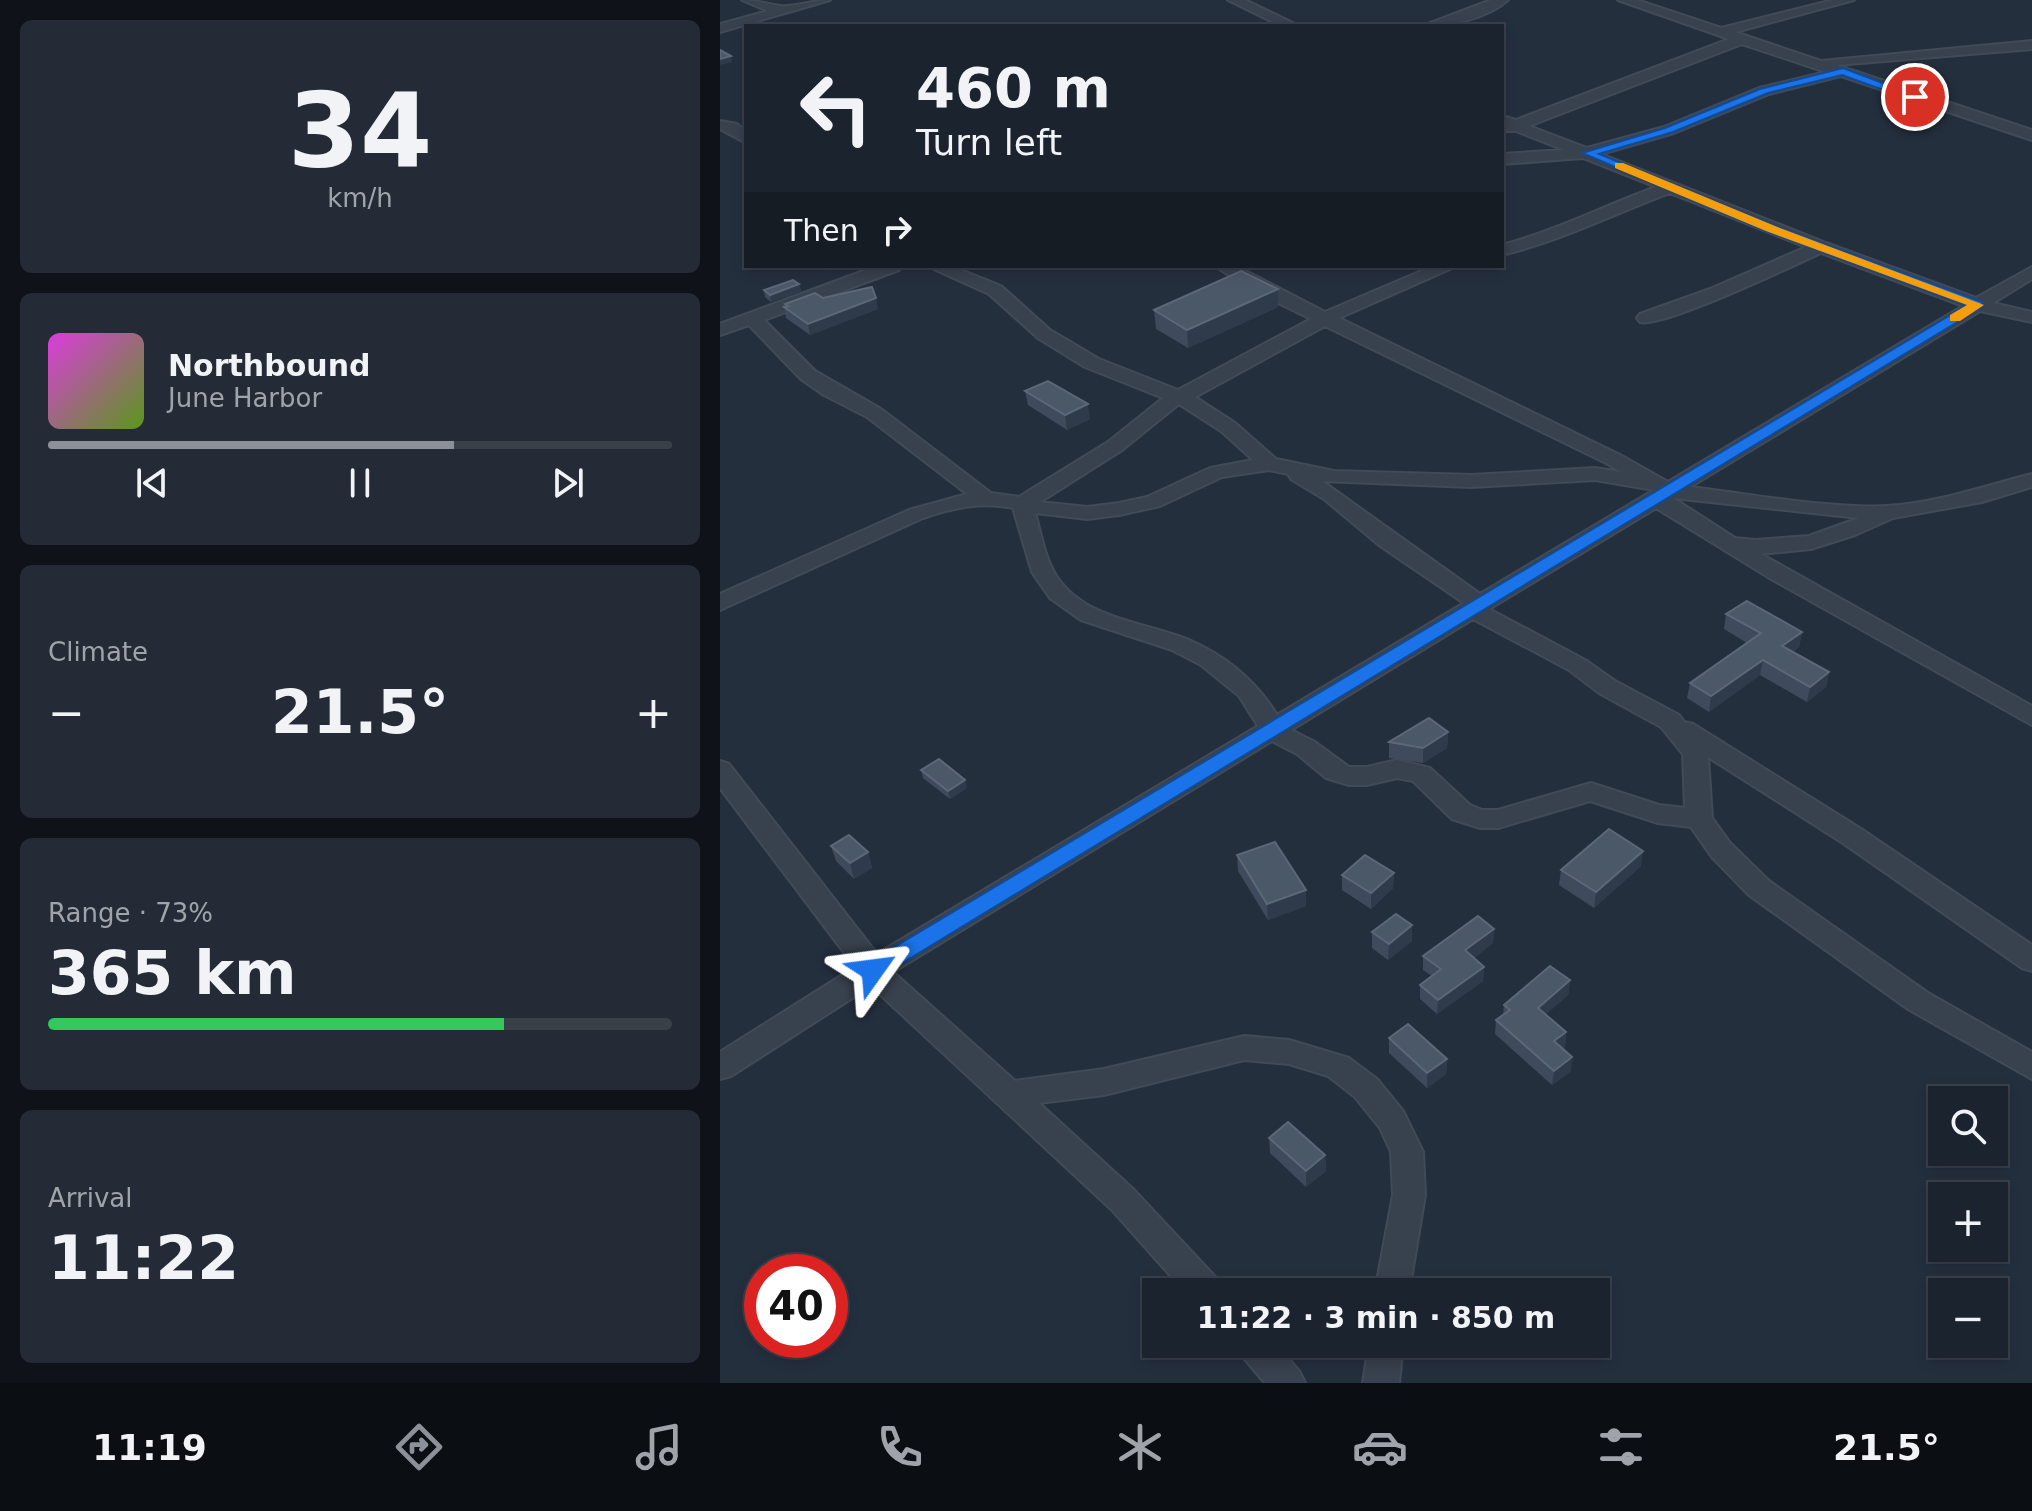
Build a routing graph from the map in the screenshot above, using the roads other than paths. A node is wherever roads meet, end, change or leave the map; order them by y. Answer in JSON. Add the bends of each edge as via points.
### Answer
{"nodes":[{"id":1,"x":748,"y":0,"type":"edge"},
{"id":2,"x":824,"y":0,"type":"edge"},
{"id":3,"x":1234,"y":0,"type":"edge"},
{"id":4,"x":1275,"y":0,"type":"edge"},
{"id":5,"x":1502,"y":0,"type":"edge"},
{"id":6,"x":1624,"y":0,"type":"edge"},
{"id":7,"x":1848,"y":0,"type":"edge"},
{"id":8,"x":782,"y":18,"type":"edge"},
{"id":9,"x":1275,"y":18,"type":"junction"},
{"id":10,"x":744,"y":24,"type":"edge"},
{"id":11,"x":745,"y":24,"type":"edge"},
{"id":12,"x":1288,"y":24,"type":"edge"},
{"id":13,"x":1437,"y":24,"type":"edge"},
{"id":14,"x":720,"y":28,"type":"edge"},
{"id":15,"x":1720,"y":32,"type":"junction"},
{"id":16,"x":1739,"y":40,"type":"junction"},
{"id":17,"x":2032,"y":45,"type":"edge"},
{"id":18,"x":1817,"y":63,"type":"junction"},
{"id":19,"x":1843,"y":72,"type":"junction"},
{"id":20,"x":720,"y":125,"type":"edge"},
{"id":21,"x":1507,"y":125,"type":"edge"},
{"id":22,"x":744,"y":135,"type":"edge"},
{"id":23,"x":2032,"y":135,"type":"edge"},
{"id":24,"x":1588,"y":153,"type":"junction"},
{"id":25,"x":1504,"y":159,"type":"edge"},
{"id":26,"x":1671,"y":187,"type":"junction"},
{"id":27,"x":1820,"y":247,"type":"junction"},
{"id":28,"x":1504,"y":249,"type":"edge"},
{"id":29,"x":888,"y":268,"type":"edge"},
{"id":30,"x":941,"y":268,"type":"edge"},
{"id":31,"x":1228,"y":268,"type":"edge"},
{"id":32,"x":1443,"y":268,"type":"edge"},
{"id":33,"x":2032,"y":272,"type":"edge"},
{"id":34,"x":1977,"y":305,"type":"junction"},
{"id":35,"x":2032,"y":317,"type":"edge"},
{"id":36,"x":1646,"y":318,"type":"dead end"},
{"id":37,"x":753,"y":319,"type":"junction"},
{"id":38,"x":1326,"y":319,"type":"junction"},
{"id":39,"x":720,"y":330,"type":"edge"},
{"id":40,"x":1178,"y":397,"type":"junction"},
{"id":41,"x":1274,"y":464,"type":"junction"},
{"id":42,"x":2032,"y":480,"type":"edge"},
{"id":43,"x":1660,"y":491,"type":"junction"},
{"id":44,"x":985,"y":498,"type":"junction"},
{"id":45,"x":1024,"y":503,"type":"junction"},
{"id":46,"x":1889,"y":512,"type":"junction"},
{"id":47,"x":1728,"y":543,"type":"junction"},
{"id":48,"x":720,"y":603,"type":"edge"},
{"id":49,"x":1476,"y":607,"type":"junction"},
{"id":50,"x":2032,"y":717,"type":"edge"},
{"id":51,"x":1670,"y":721,"type":"junction"},
{"id":52,"x":1273,"y":731,"type":"junction"},
{"id":53,"x":720,"y":770,"type":"edge"},
{"id":54,"x":1699,"y":819,"type":"junction"},
{"id":55,"x":2032,"y":960,"type":"edge"},
{"id":56,"x":873,"y":970,"type":"junction"},
{"id":57,"x":720,"y":1067,"type":"edge"},
{"id":58,"x":2032,"y":1067,"type":"edge"},
{"id":59,"x":1008,"y":1095,"type":"junction"},
{"id":60,"x":1194,"y":1278,"type":"edge"},
{"id":61,"x":1394,"y":1278,"type":"edge"},
{"id":62,"x":1266,"y":1358,"type":"edge"},
{"id":63,"x":1384,"y":1358,"type":"edge"},
{"id":64,"x":1287,"y":1383,"type":"edge"},
{"id":65,"x":1381,"y":1383,"type":"edge"}],
"edges":[{"from":1,"to":8,"type":"street"},
{"from":2,"to":8,"type":"street"},
{"from":3,"to":9,"type":"street"},
{"from":4,"to":9,"type":"street"},
{"from":5,"to":13,"type":"street"},
{"from":6,"to":15,"type":"street"},
{"from":7,"to":15,"type":"street"},
{"from":8,"to":11,"type":"street"},
{"from":9,"to":12,"type":"street"},
{"from":10,"to":14,"type":"street"},
{"from":15,"to":16,"type":"street"},
{"from":16,"to":18,"type":"street"},
{"from":16,"to":21,"type":"street"},
{"from":17,"to":18,"type":"street"},
{"from":18,"to":19,"type":"street"},
{"from":19,"to":23,"type":"street"},
{"from":19,"to":24,"type":"street","via":[[1764,91],[1669,130]]},
{"from":20,"to":22,"type":"street"},
{"from":21,"to":24,"type":"street"},
{"from":24,"to":25,"type":"street"},
{"from":24,"to":26,"type":"street"},
{"from":26,"to":27,"type":"street"},
{"from":26,"to":28,"type":"street","via":[[1550,237]]},
{"from":27,"to":34,"type":"street"},
{"from":27,"to":36,"type":"street"},
{"from":29,"to":37,"type":"street"},
{"from":30,"to":40,"type":"street","via":[[995,290],[1044,334],[1092,363]]},
{"from":31,"to":38,"type":"street"},
{"from":32,"to":38,"type":"street"},
{"from":33,"to":34,"type":"street"},
{"from":34,"to":35,"type":"street"},
{"from":34,"to":43,"type":"street"},
{"from":37,"to":39,"type":"street"},
{"from":37,"to":44,"type":"street","via":[[808,375],[874,413]]},
{"from":38,"to":40,"type":"street"},
{"from":38,"to":43,"type":"street","via":[[1613,459]]},
{"from":40,"to":41,"type":"street","via":[[1228,427]]},
{"from":40,"to":45,"type":"street","via":[[1115,446]]},
{"from":41,"to":43,"type":"street","via":[[1334,477],[1471,481],[1595,474]]},
{"from":41,"to":45,"type":"street","via":[[1217,472],[1153,502],[1119,509],[1053,511]]},
{"from":41,"to":49,"type":"street","via":[[1331,495]]},
{"from":42,"to":46,"type":"street","via":[[1982,496]]},
{"from":43,"to":46,"type":"street"},
{"from":43,"to":47,"type":"street"},
{"from":43,"to":49,"type":"street"},
{"from":44,"to":45,"type":"street"},
{"from":44,"to":48,"type":"street","via":[[916,514]]},
{"from":45,"to":52,"type":"street","via":[[1044,575],[1064,598],[1095,618],[1211,661],[1265,709]]},
{"from":46,"to":47,"type":"street","via":[[1816,544],[1782,548]]},
{"from":47,"to":50,"type":"street"},
{"from":49,"to":51,"type":"street"},
{"from":49,"to":52,"type":"street"},
{"from":51,"to":54,"type":"street","via":[[1695,752]]},
{"from":51,"to":55,"type":"street","via":[[1852,836]]},
{"from":52,"to":54,"type":"street","via":[[1306,748],[1335,772],[1367,776],[1397,769],[1421,774],[1461,812],[1480,819],[1498,819],[1591,792],[1658,814]]},
{"from":52,"to":56,"type":"street"},
{"from":53,"to":56,"type":"street"},
{"from":54,"to":58,"type":"street","via":[[1759,888],[1918,1001]]},
{"from":56,"to":57,"type":"street"},
{"from":56,"to":59,"type":"street"},
{"from":59,"to":60,"type":"street","via":[[1123,1200]]},
{"from":59,"to":61,"type":"street","via":[[1104,1082],[1244,1048],[1289,1052],[1338,1067],[1366,1088],[1392,1120],[1407,1152],[1409,1195]]},
{"from":62,"to":64,"type":"street"},
{"from":63,"to":65,"type":"street"}]}
